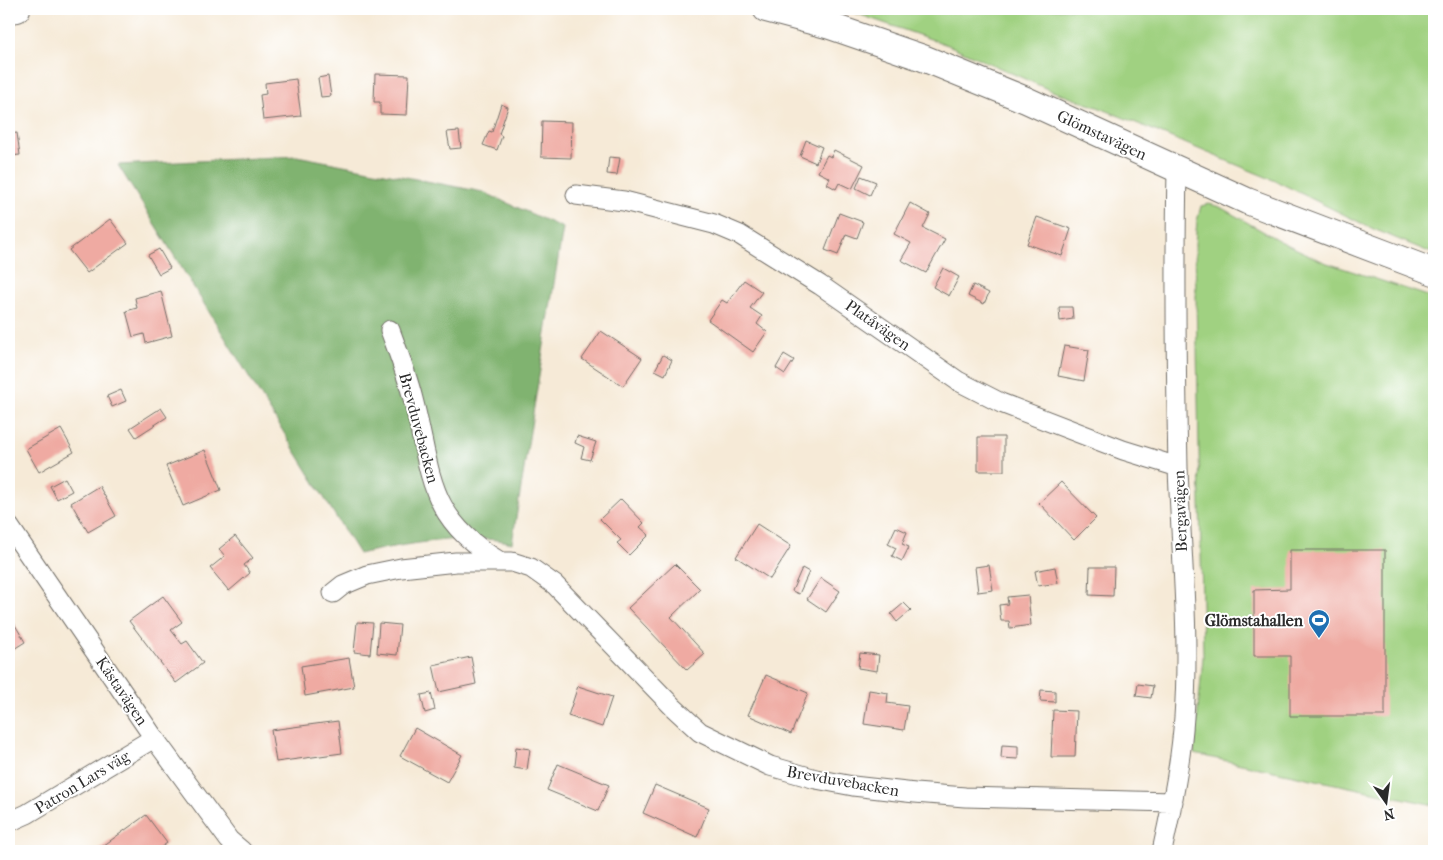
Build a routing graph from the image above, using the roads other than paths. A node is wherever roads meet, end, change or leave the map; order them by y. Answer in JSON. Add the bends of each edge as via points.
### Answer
{"nodes":[{"id":1,"x":15,"y":9,"type":"edge"},
{"id":2,"x":766,"y":9,"type":"edge"},
{"id":3,"x":9,"y":10,"type":"edge"},
{"id":4,"x":1176,"y":170,"type":"junction"},
{"id":5,"x":576,"y":195,"type":"dead end"},
{"id":6,"x":1434,"y":272,"type":"edge"},
{"id":7,"x":390,"y":330,"type":"dead end"},
{"id":8,"x":1178,"y":467,"type":"junction"},
{"id":9,"x":9,"y":526,"type":"edge"},
{"id":10,"x":500,"y":561,"type":"junction"},
{"id":11,"x":333,"y":593,"type":"dead end"},
{"id":12,"x":154,"y":738,"type":"junction"},
{"id":13,"x":1173,"y":802,"type":"junction"},
{"id":14,"x":9,"y":822,"type":"edge"},
{"id":15,"x":242,"y":851,"type":"edge"},
{"id":16,"x":1162,"y":851,"type":"edge"}],
"edges":[{"from":1,"to":3,"type":"main road"},
{"from":2,"to":4,"type":"main road","name":"Glömstavägen","via":[[830,26],[923,58],[1026,100]]},
{"from":4,"to":6,"type":"main road","name":"Glömstavägen"},
{"from":4,"to":8,"type":"street","name":"Bergavägen"},
{"from":5,"to":8,"type":"street","name":"Platåvägen","via":[[668,211],[729,230],[813,280],[984,395],[1123,450]]},
{"from":7,"to":10,"type":"street","name":"Brevduvebacken","via":[[413,399],[436,495],[465,535]]},
{"from":8,"to":13,"type":"street","name":"Bergavägen","via":[[1186,658],[1184,718]]},
{"from":9,"to":12,"type":"street","name":"Kästavägen"},
{"from":10,"to":11,"type":"street","name":"Brevduvebacken","via":[[434,564],[375,573],[343,585]]},
{"from":10,"to":13,"type":"street","name":"Brevduvebacken","via":[[531,568],[555,585],[700,732],[785,772],[854,786],[940,795]]},
{"from":12,"to":14,"type":"street","name":"Patron Lars väg","via":[[28,814]]},
{"from":12,"to":15,"type":"street","name":"Kästavägen","via":[[229,840]]},
{"from":13,"to":16,"type":"street","name":"Bergavägen"}]}
